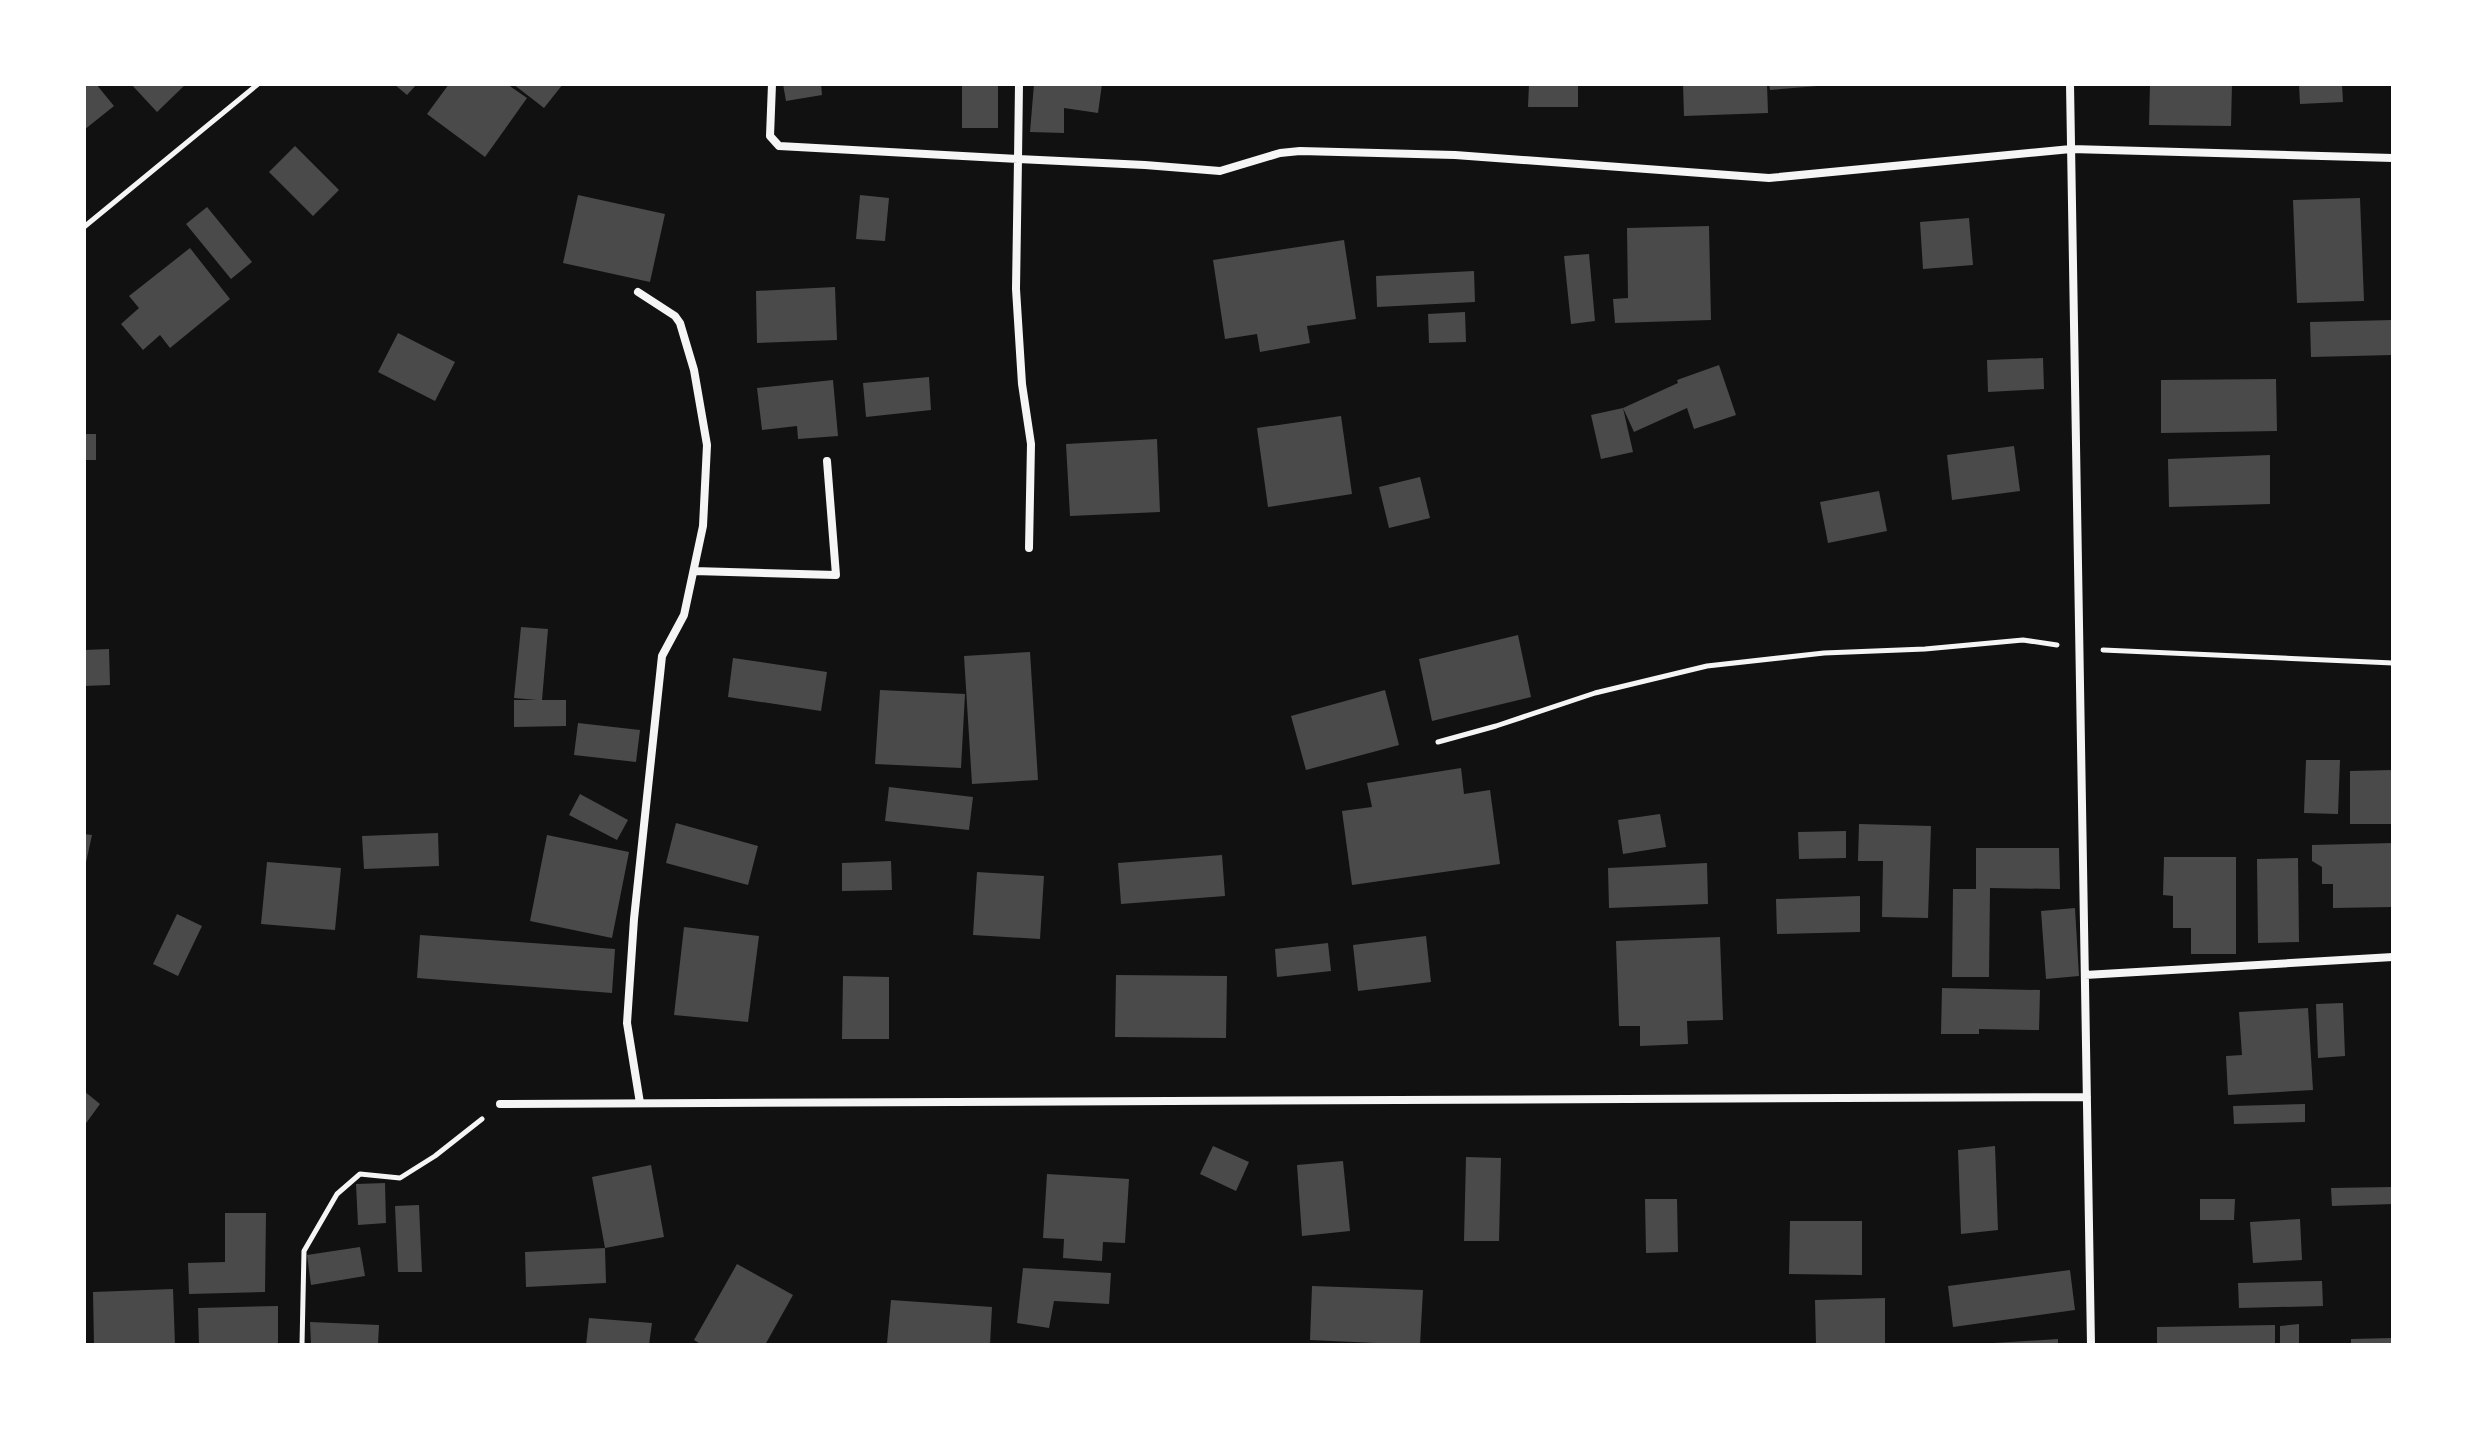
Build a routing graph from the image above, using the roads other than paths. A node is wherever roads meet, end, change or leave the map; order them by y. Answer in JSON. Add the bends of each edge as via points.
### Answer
{"nodes":[{"id":1,"x":772,"y":84,"type":"edge"},
{"id":2,"x":1019,"y":84,"type":"edge"},
{"id":3,"x":2070,"y":84,"type":"edge"},
{"id":4,"x":2071,"y":149,"type":"junction"},
{"id":5,"x":2393,"y":158,"type":"edge"},
{"id":6,"x":1018,"y":159,"type":"junction"},
{"id":7,"x":638,"y":292,"type":"dead end"},
{"id":8,"x":827,"y":461,"type":"dead end"},
{"id":9,"x":1029,"y":548,"type":"dead end"},
{"id":10,"x":694,"y":571,"type":"junction"},
{"id":11,"x":2393,"y":957,"type":"edge"},
{"id":12,"x":2085,"y":975,"type":"junction"},
{"id":13,"x":2087,"y":1097,"type":"junction"},
{"id":14,"x":640,"y":1103,"type":"junction"},
{"id":15,"x":500,"y":1104,"type":"road end"},
{"id":16,"x":2091,"y":1345,"type":"edge"}],
"edges":[{"from":1,"to":6,"type":"street","via":[[770,136],[779,146]]},
{"from":2,"to":6,"type":"street"},
{"from":3,"to":4,"type":"street"},
{"from":4,"to":5,"type":"street"},
{"from":4,"to":6,"type":"street","via":[[1769,178],[1455,155],[1300,151],[1220,171]]},
{"from":4,"to":12,"type":"street"},
{"from":6,"to":9,"type":"street","via":[[1016,289],[1031,444]]},
{"from":7,"to":10,"type":"street","via":[[675,316],[694,370],[707,445],[703,526]]},
{"from":8,"to":10,"type":"street","via":[[836,575]]},
{"from":10,"to":14,"type":"street","via":[[684,615],[662,656],[634,919],[627,1023]]},
{"from":11,"to":12,"type":"street"},
{"from":12,"to":13,"type":"street"},
{"from":13,"to":14,"type":"street"},
{"from":13,"to":16,"type":"street"},
{"from":14,"to":15,"type":"street"}]}
